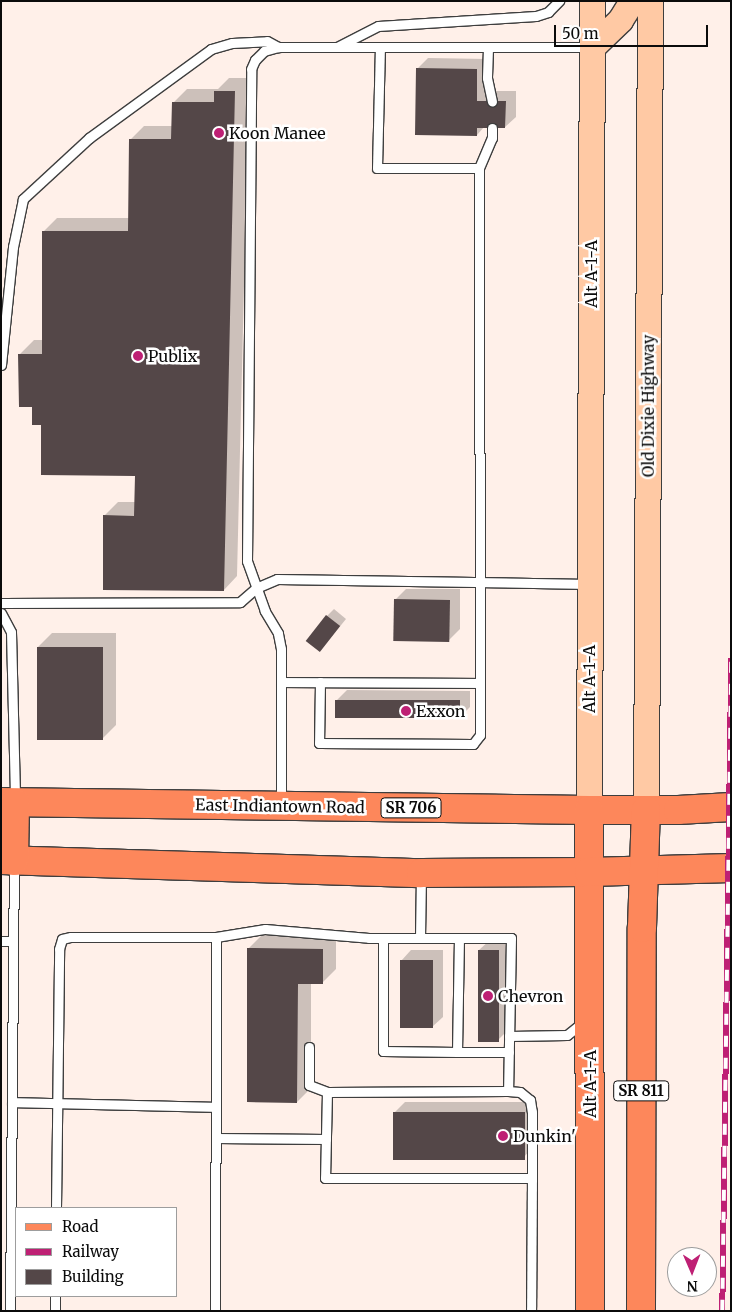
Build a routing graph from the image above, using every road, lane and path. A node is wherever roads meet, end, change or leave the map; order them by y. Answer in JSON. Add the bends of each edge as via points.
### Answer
{"nodes":[{"id":1,"x":559,"y":1,"type":"edge"},
{"id":2,"x":592,"y":1,"type":"edge"},
{"id":3,"x":632,"y":1,"type":"edge"},
{"id":4,"x":650,"y":1,"type":"edge"},
{"id":5,"x":278,"y":47,"type":"junction"},
{"id":6,"x":592,"y":47,"type":"junction"},
{"id":7,"x":334,"y":48,"type":"junction"},
{"id":8,"x":380,"y":48,"type":"junction"},
{"id":9,"x":488,"y":48,"type":"junction"},
{"id":10,"x":492,"y":101,"type":"dead end"},
{"id":11,"x":492,"y":128,"type":"dead end"},
{"id":12,"x":479,"y":168,"type":"junction"},
{"id":13,"x":1,"y":364,"type":"edge"},
{"id":14,"x":480,"y":582,"type":"junction"},
{"id":15,"x":589,"y":584,"type":"junction"},
{"id":16,"x":256,"y":588,"type":"junction"},
{"id":17,"x":1,"y":603,"type":"edge"},
{"id":18,"x":1,"y":613,"type":"edge"},
{"id":19,"x":281,"y":682,"type":"junction"},
{"id":20,"x":320,"y":682,"type":"junction"},
{"id":21,"x":480,"y":683,"type":"junction"},
{"id":22,"x":8,"y":803,"type":"edge"},
{"id":23,"x":281,"y":806,"type":"junction"},
{"id":24,"x":731,"y":807,"type":"edge"},
{"id":25,"x":589,"y":810,"type":"junction"},
{"id":26,"x":646,"y":810,"type":"junction"},
{"id":27,"x":7,"y":861,"type":"edge"},
{"id":28,"x":731,"y":868,"type":"edge"},
{"id":29,"x":644,"y":871,"type":"junction"},
{"id":30,"x":589,"y":872,"type":"junction"},
{"id":31,"x":421,"y":873,"type":"junction"},
{"id":32,"x":216,"y":937,"type":"junction"},
{"id":33,"x":383,"y":938,"type":"junction"},
{"id":34,"x":420,"y":938,"type":"junction"},
{"id":35,"x":459,"y":938,"type":"junction"},
{"id":36,"x":1,"y":941,"type":"edge"},
{"id":37,"x":13,"y":941,"type":"junction"},
{"id":38,"x":590,"y":1017,"type":"junction"},
{"id":39,"x":509,"y":1036,"type":"junction"},
{"id":40,"x":309,"y":1047,"type":"dead end"},
{"id":41,"x":457,"y":1052,"type":"junction"},
{"id":42,"x":509,"y":1052,"type":"junction"},
{"id":43,"x":508,"y":1091,"type":"junction"},
{"id":44,"x":327,"y":1092,"type":"junction"},
{"id":45,"x":12,"y":1102,"type":"junction"},
{"id":46,"x":56,"y":1103,"type":"junction"},
{"id":47,"x":216,"y":1107,"type":"junction"},
{"id":48,"x":216,"y":1138,"type":"junction"},
{"id":49,"x":326,"y":1139,"type":"junction"},
{"id":50,"x":532,"y":1178,"type":"junction"},
{"id":51,"x":56,"y":1207,"type":"edge"},
{"id":52,"x":55,"y":1297,"type":"edge"},
{"id":53,"x":10,"y":1311,"type":"edge"},
{"id":54,"x":54,"y":1311,"type":"edge"},
{"id":55,"x":215,"y":1311,"type":"edge"},
{"id":56,"x":531,"y":1311,"type":"edge"},
{"id":57,"x":590,"y":1311,"type":"edge"},
{"id":58,"x":641,"y":1311,"type":"edge"}],
"edges":[{"from":1,"to":7,"type":"lane","via":[[548,12],[536,16],[378,26]]},
{"from":2,"to":6,"type":"main road","number":"SR 811"},
{"from":3,"to":6,"type":"main road","via":[[620,20]]},
{"from":4,"to":26,"type":"main road","name":"Old Dixie Highway","number":"SR 811"},
{"from":5,"to":7,"type":"lane"},
{"from":5,"to":13,"type":"lane","via":[[258,42],[232,43],[211,49],[89,138],[23,199],[13,248]]},
{"from":5,"to":16,"type":"lane","via":[[264,51],[250,69],[247,561]]},
{"from":6,"to":9,"type":"lane"},
{"from":6,"to":15,"type":"main road","name":"Alt A-1-A","number":"SR 811"},
{"from":7,"to":8,"type":"lane"},
{"from":8,"to":9,"type":"lane"},
{"from":8,"to":12,"type":"lane","via":[[377,168]]},
{"from":9,"to":10,"type":"lane"},
{"from":11,"to":12,"type":"lane","via":[[492,138]]},
{"from":12,"to":14,"type":"lane"},
{"from":14,"to":15,"type":"lane"},
{"from":14,"to":16,"type":"lane","via":[[277,579]]},
{"from":14,"to":21,"type":"lane"},
{"from":15,"to":25,"type":"main road","name":"Alt A-1-A","number":"SR 811"},
{"from":16,"to":17,"type":"lane","via":[[240,602]]},
{"from":16,"to":19,"type":"lane","via":[[278,634]]},
{"from":18,"to":22,"type":"lane","via":[[11,632]]},
{"from":19,"to":20,"type":"lane"},
{"from":19,"to":23,"type":"lane"},
{"from":20,"to":21,"type":"lane"},
{"from":20,"to":21,"type":"lane","via":[[319,742],[473,744],[480,735]]},
{"from":22,"to":23,"type":"main road","name":"East Indiantown Road","number":"SR 706"},
{"from":22,"to":27,"type":"main road"},
{"from":23,"to":25,"type":"main road","name":"East Indiantown Road","number":"SR 706"},
{"from":24,"to":26,"type":"main road","number":"SR 706"},
{"from":25,"to":26,"type":"main road","number":"SR 706"},
{"from":25,"to":30,"type":"main road","name":"Alt A-1-A","number":"SR 811"},
{"from":26,"to":29,"type":"main road","number":"SR 811"},
{"from":27,"to":31,"type":"main road"},
{"from":27,"to":37,"type":"lane"},
{"from":28,"to":29,"type":"main road"},
{"from":29,"to":30,"type":"main road"},
{"from":29,"to":58,"type":"main road","number":"SR 811"},
{"from":30,"to":31,"type":"main road"},
{"from":30,"to":38,"type":"main road","name":"Alt A-1-A","number":"SR 811"},
{"from":31,"to":34,"type":"lane"},
{"from":32,"to":33,"type":"lane","via":[[265,929]]},
{"from":32,"to":46,"type":"lane","via":[[71,936],[62,940],[59,949]]},
{"from":32,"to":47,"type":"lane"},
{"from":33,"to":34,"type":"lane"},
{"from":33,"to":41,"type":"lane","via":[[383,1051]]},
{"from":34,"to":35,"type":"lane"},
{"from":35,"to":39,"type":"lane","via":[[511,938]]},
{"from":35,"to":41,"type":"lane"},
{"from":36,"to":37,"type":"lane"},
{"from":37,"to":45,"type":"lane"},
{"from":38,"to":39,"type":"lane","via":[[567,1035]]},
{"from":38,"to":57,"type":"main road","name":"Alt A-1-A","number":"SR 811"},
{"from":39,"to":42,"type":"lane"},
{"from":40,"to":44,"type":"lane","via":[[309,1085]]},
{"from":41,"to":42,"type":"lane"},
{"from":42,"to":43,"type":"lane"},
{"from":43,"to":44,"type":"lane"},
{"from":43,"to":50,"type":"lane","via":[[520,1092],[530,1100]]},
{"from":44,"to":49,"type":"lane"},
{"from":45,"to":46,"type":"lane"},
{"from":45,"to":53,"type":"lane"},
{"from":46,"to":47,"type":"lane"},
{"from":46,"to":51,"type":"lane"},
{"from":47,"to":48,"type":"lane"},
{"from":48,"to":49,"type":"lane"},
{"from":48,"to":55,"type":"lane"},
{"from":49,"to":50,"type":"lane","via":[[325,1178]]},
{"from":50,"to":56,"type":"lane"},
{"from":52,"to":54,"type":"lane"}]}
